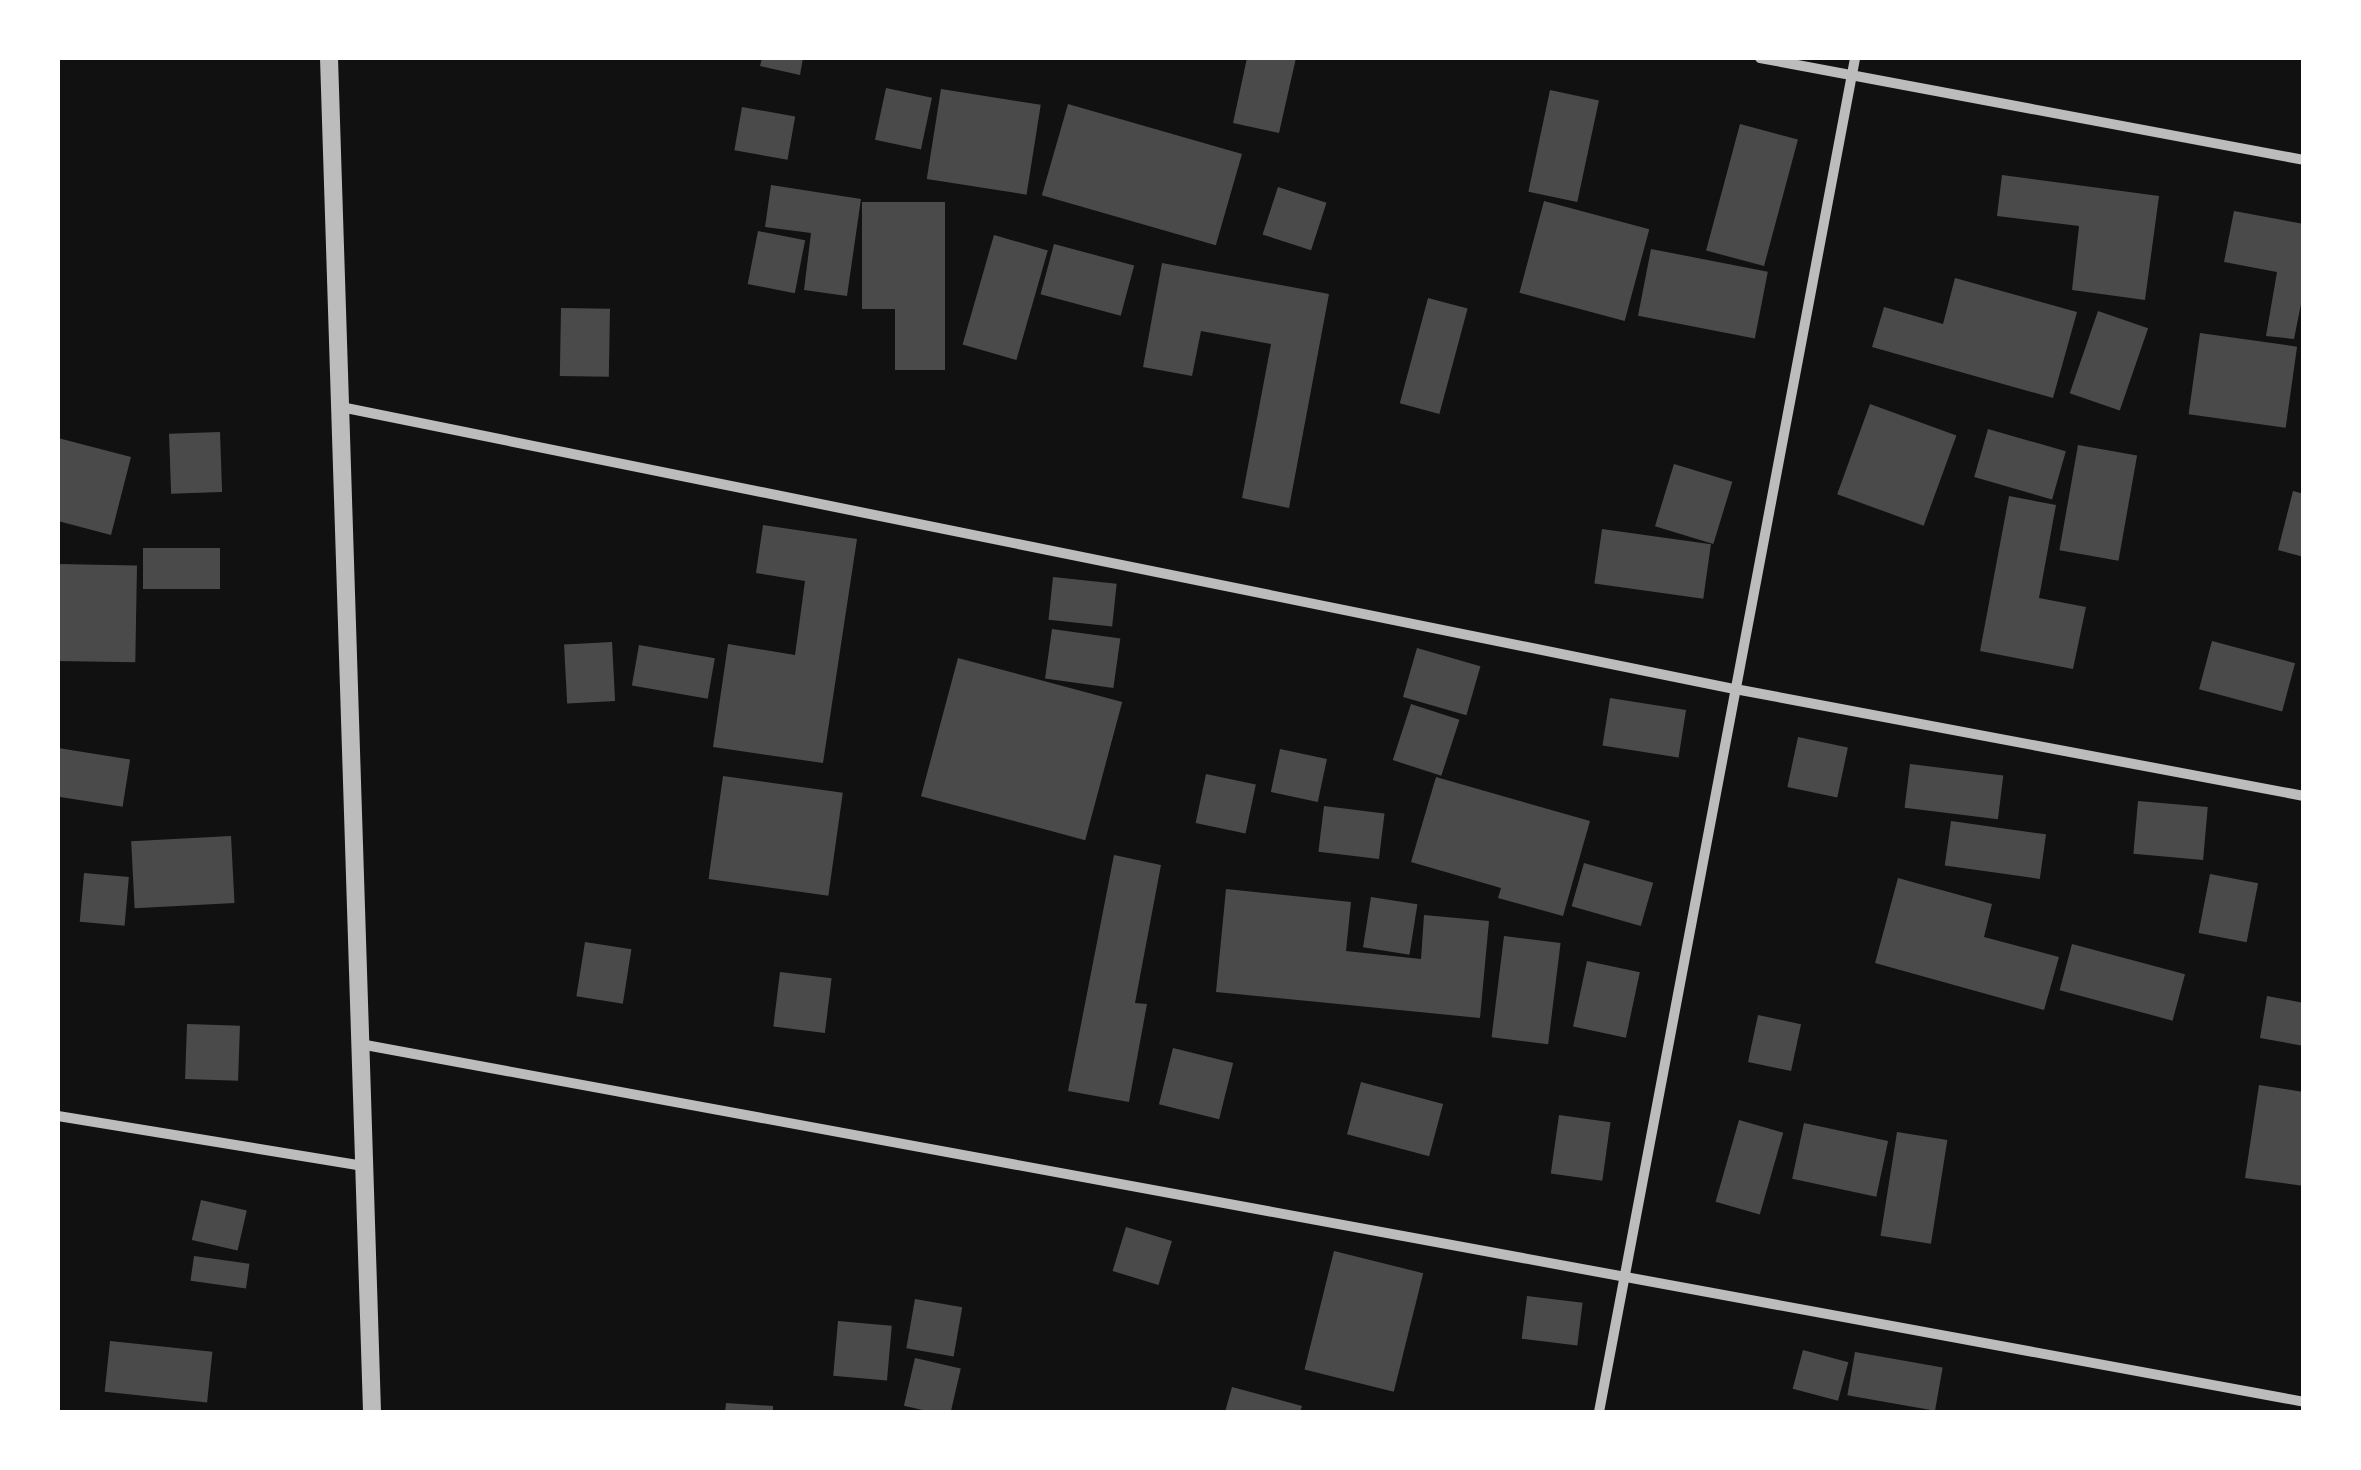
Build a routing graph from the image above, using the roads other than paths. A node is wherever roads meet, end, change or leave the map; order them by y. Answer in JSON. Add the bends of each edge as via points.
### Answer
{"nodes":[{"id":1,"x":330,"y":58,"type":"edge"},
{"id":2,"x":1760,"y":58,"type":"edge"},
{"id":3,"x":1855,"y":58,"type":"edge"},
{"id":4,"x":1853,"y":74,"type":"junction"},
{"id":5,"x":2304,"y":160,"type":"edge"},
{"id":6,"x":341,"y":407,"type":"junction"},
{"id":7,"x":1734,"y":689,"type":"junction"},
{"id":8,"x":2304,"y":796,"type":"edge"},
{"id":9,"x":360,"y":1044,"type":"junction"},
{"id":10,"x":58,"y":1116,"type":"edge"},
{"id":11,"x":362,"y":1166,"type":"junction"},
{"id":12,"x":1626,"y":1278,"type":"junction"},
{"id":13,"x":2304,"y":1402,"type":"edge"},
{"id":14,"x":372,"y":1412,"type":"edge"},
{"id":15,"x":1599,"y":1412,"type":"edge"}],
"edges":[{"from":1,"to":6,"type":"street"},
{"from":2,"to":4,"type":"street"},
{"from":3,"to":4,"type":"street"},
{"from":4,"to":5,"type":"street"},
{"from":4,"to":7,"type":"street"},
{"from":6,"to":7,"type":"street"},
{"from":6,"to":9,"type":"street"},
{"from":7,"to":8,"type":"street"},
{"from":7,"to":12,"type":"street"},
{"from":9,"to":11,"type":"street"},
{"from":9,"to":12,"type":"street"},
{"from":10,"to":11,"type":"street"},
{"from":11,"to":14,"type":"street"},
{"from":12,"to":13,"type":"street"},
{"from":12,"to":15,"type":"street"}]}
